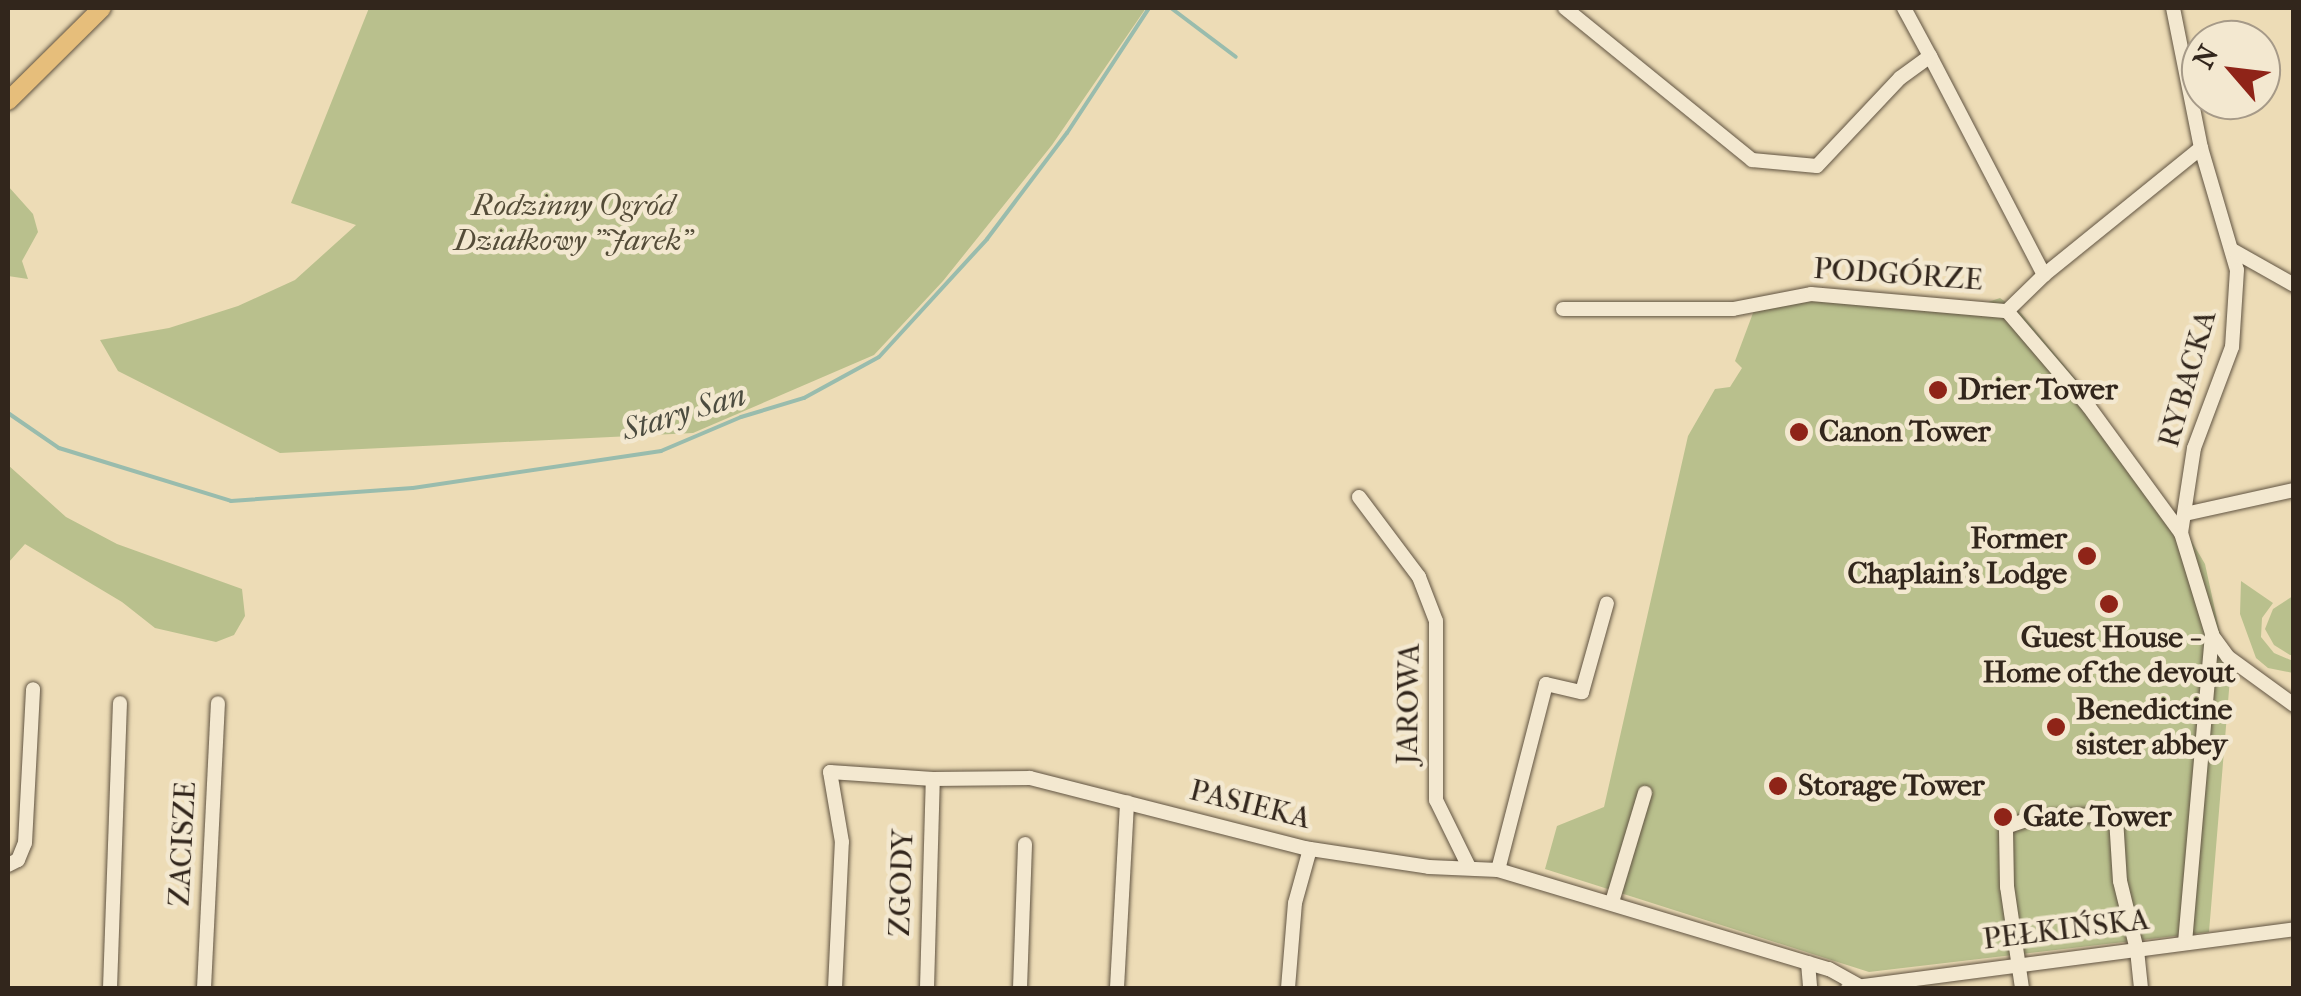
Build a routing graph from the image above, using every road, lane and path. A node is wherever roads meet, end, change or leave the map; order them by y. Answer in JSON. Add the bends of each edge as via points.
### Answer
{"nodes":[{"id":1,"x":102,"y":8,"type":"edge"},
{"id":2,"x":1566,"y":8,"type":"edge"},
{"id":3,"x":1904,"y":8,"type":"edge"},
{"id":4,"x":2173,"y":8,"type":"edge"},
{"id":5,"x":1930,"y":56,"type":"junction"},
{"id":6,"x":8,"y":101,"type":"edge"},
{"id":7,"x":2201,"y":148,"type":"junction"},
{"id":8,"x":2234,"y":252,"type":"junction"},
{"id":9,"x":2044,"y":275,"type":"junction"},
{"id":10,"x":2294,"y":285,"type":"edge"},
{"id":11,"x":1563,"y":308,"type":"dead end"},
{"id":12,"x":2007,"y":311,"type":"junction"},
{"id":13,"x":2294,"y":490,"type":"edge"},
{"id":14,"x":1359,"y":497,"type":"dead end"},
{"id":15,"x":2185,"y":514,"type":"junction"},
{"id":16,"x":2181,"y":533,"type":"junction"},
{"id":17,"x":1606,"y":603,"type":"dead end"},
{"id":18,"x":2212,"y":634,"type":"junction"},
{"id":19,"x":34,"y":689,"type":"dead end"},
{"id":20,"x":120,"y":702,"type":"dead end"},
{"id":21,"x":218,"y":703,"type":"dead end"},
{"id":22,"x":2294,"y":705,"type":"edge"},
{"id":23,"x":933,"y":779,"type":"junction"},
{"id":24,"x":1645,"y":793,"type":"dead end"},
{"id":25,"x":1127,"y":802,"type":"junction"},
{"id":26,"x":1025,"y":844,"type":"dead end"},
{"id":27,"x":1310,"y":849,"type":"junction"},
{"id":28,"x":8,"y":865,"type":"edge"},
{"id":29,"x":1468,"y":867,"type":"junction"},
{"id":30,"x":1498,"y":870,"type":"junction"},
{"id":31,"x":1612,"y":902,"type":"junction"},
{"id":32,"x":2294,"y":929,"type":"edge"},
{"id":33,"x":2186,"y":943,"type":"junction"},
{"id":34,"x":2138,"y":950,"type":"junction"},
{"id":35,"x":1808,"y":964,"type":"junction"},
{"id":36,"x":2020,"y":964,"type":"junction"},
{"id":37,"x":1941,"y":981,"type":"edge"},
{"id":38,"x":1852,"y":987,"type":"edge"},
{"id":39,"x":110,"y":988,"type":"edge"},
{"id":40,"x":204,"y":988,"type":"edge"},
{"id":41,"x":834,"y":988,"type":"edge"},
{"id":42,"x":927,"y":988,"type":"edge"},
{"id":43,"x":1020,"y":988,"type":"edge"},
{"id":44,"x":1117,"y":988,"type":"edge"},
{"id":45,"x":1288,"y":988,"type":"edge"},
{"id":46,"x":1810,"y":988,"type":"edge"},
{"id":47,"x":2022,"y":988,"type":"edge"},
{"id":48,"x":2142,"y":988,"type":"edge"}],
"edges":[{"from":1,"to":6,"type":"main road"},
{"from":2,"to":5,"type":"street","via":[[1752,160],[1816,166]]},
{"from":3,"to":5,"type":"street"},
{"from":4,"to":7,"type":"street","name":"RYBACKA"},
{"from":5,"to":9,"type":"street"},
{"from":7,"to":8,"type":"street","name":"RYBACKA"},
{"from":7,"to":9,"type":"street"},
{"from":8,"to":10,"type":"street"},
{"from":8,"to":15,"type":"street","name":"RYBACKA","via":[[2238,309],[2232,346],[2194,448]]},
{"from":9,"to":12,"type":"street"},
{"from":11,"to":12,"type":"street","name":"PODGÓRZE","via":[[1734,310],[1811,294]]},
{"from":12,"to":16,"type":"street","name":"PODGÓRZE","via":[[2089,406]]},
{"from":13,"to":15,"type":"street"},
{"from":14,"to":29,"type":"street","name":"JAROWA","via":[[1420,577],[1436,621],[1436,800]]},
{"from":15,"to":16,"type":"street","name":"RYBACKA"},
{"from":16,"to":18,"type":"street"},
{"from":17,"to":30,"type":"street","via":[[1582,692],[1546,684]]},
{"from":18,"to":22,"type":"street","via":[[2228,657]]},
{"from":18,"to":33,"type":"street"},
{"from":19,"to":28,"type":"street","via":[[25,843]]},
{"from":20,"to":39,"type":"street"},
{"from":21,"to":40,"type":"street","name":"ZACISZE"},
{"from":23,"to":25,"type":"street","name":"PASIEKA","via":[[1030,778]]},
{"from":23,"to":41,"type":"street","name":"PASIEKA","via":[[830,772],[842,842]]},
{"from":23,"to":42,"type":"street","name":"ZGODY"},
{"from":24,"to":31,"type":"street"},
{"from":25,"to":27,"type":"street","name":"PASIEKA"},
{"from":25,"to":44,"type":"street"},
{"from":26,"to":43,"type":"street"},
{"from":27,"to":29,"type":"street","name":"PASIEKA"},
{"from":27,"to":45,"type":"street","via":[[1295,903]]},
{"from":29,"to":30,"type":"street","name":"PASIEKA"},
{"from":30,"to":31,"type":"street","name":"PASIEKA"},
{"from":31,"to":35,"type":"street","name":"PASIEKA"},
{"from":32,"to":33,"type":"street","name":"PEŁKIŃSKA"},
{"from":33,"to":34,"type":"street","name":"PEŁKIŃSKA"},
{"from":34,"to":36,"type":"street","name":"PEŁKIŃSKA"},
{"from":34,"to":36,"type":"street","via":[[2120,881],[2116,818],[2032,818],[2006,827],[2007,888]]},
{"from":34,"to":48,"type":"street"},
{"from":35,"to":38,"type":"street","name":"PASIEKA"},
{"from":35,"to":46,"type":"street"},
{"from":36,"to":37,"type":"street","name":"PEŁKIŃSKA"},
{"from":36,"to":47,"type":"street"},
{"from":37,"to":38,"type":"street","name":"PEŁKIŃSKA"}]}
